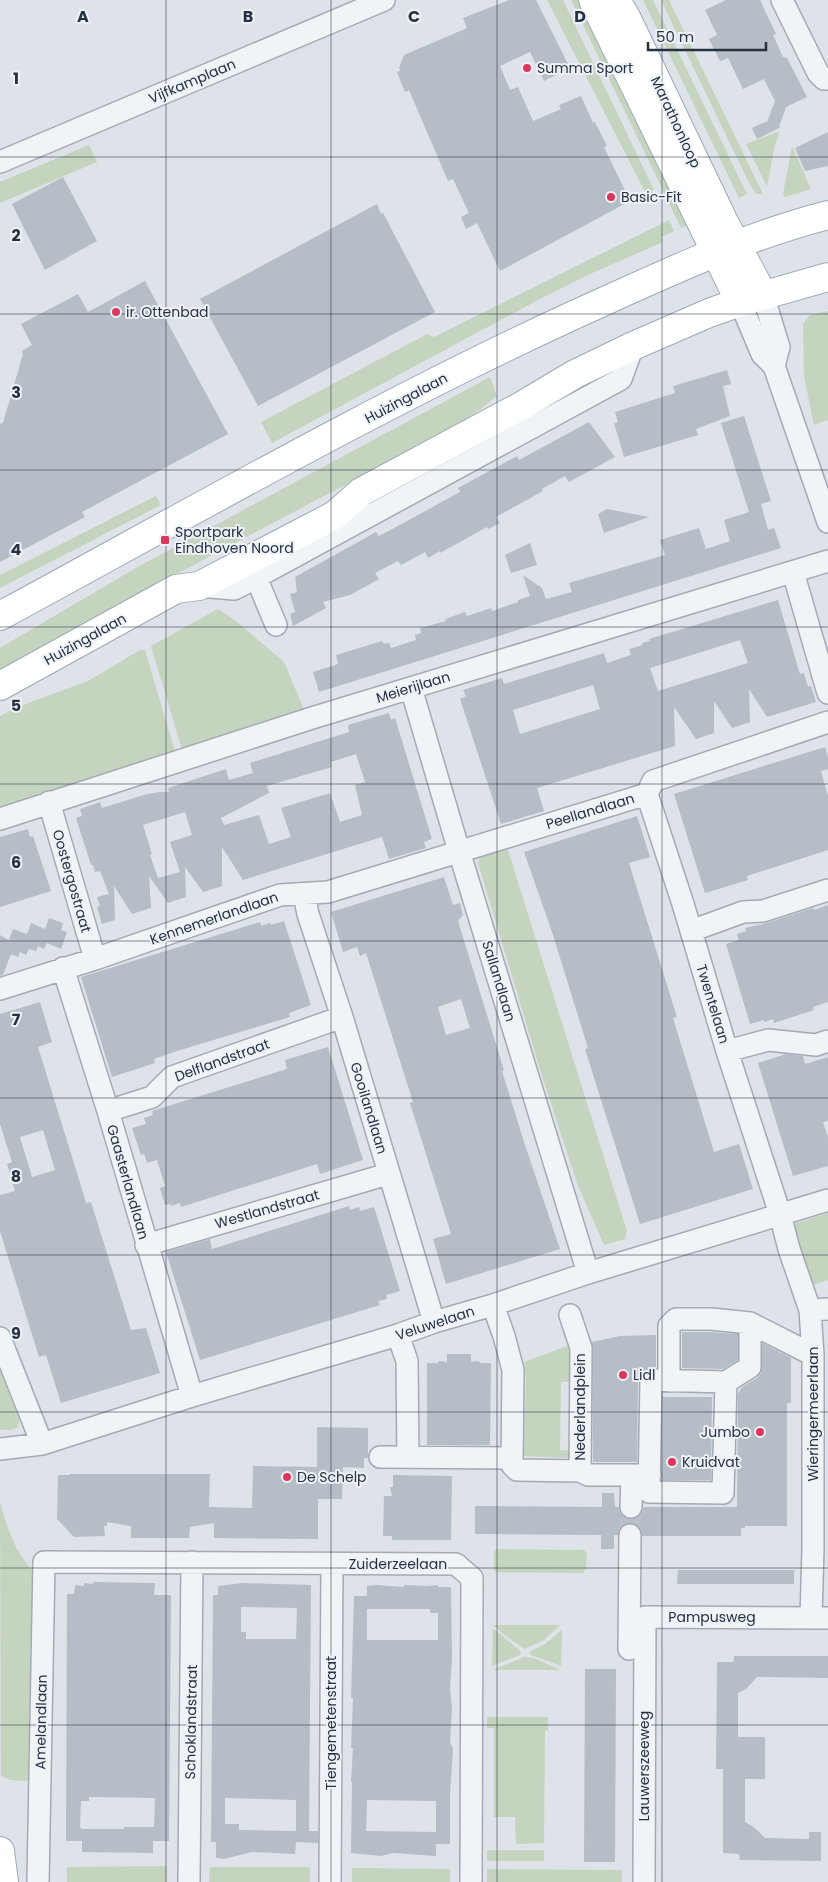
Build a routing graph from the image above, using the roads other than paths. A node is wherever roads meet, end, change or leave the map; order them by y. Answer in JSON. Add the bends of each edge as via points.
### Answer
{"nodes":[{"id":1,"x":384,"y":0,"type":"edge"},
{"id":2,"x":593,"y":0,"type":"edge"},
{"id":3,"x":616,"y":0,"type":"edge"},
{"id":4,"x":782,"y":0,"type":"edge"},
{"id":5,"x":828,"y":80,"type":"edge"},
{"id":6,"x":0,"y":162,"type":"edge"},
{"id":7,"x":828,"y":214,"type":"edge"},
{"id":8,"x":725,"y":248,"type":"junction"},
{"id":9,"x":828,"y":277,"type":"edge"},
{"id":10,"x":752,"y":299,"type":"junction"},
{"id":11,"x":633,"y":346,"type":"junction"},
{"id":12,"x":823,"y":493,"type":"edge"},
{"id":13,"x":828,"y":522,"type":"edge"},
{"id":14,"x":828,"y":561,"type":"edge"},
{"id":15,"x":793,"y":572,"type":"junction"},
{"id":16,"x":256,"y":577,"type":"junction"},
{"id":17,"x":200,"y":586,"type":"junction"},
{"id":18,"x":0,"y":616,"type":"edge"},
{"id":19,"x":276,"y":625,"type":"dead end"},
{"id":20,"x":0,"y":686,"type":"edge"},
{"id":21,"x":411,"y":688,"type":"junction"},
{"id":22,"x":828,"y":693,"type":"edge"},
{"id":23,"x":828,"y":722,"type":"edge"},
{"id":24,"x":647,"y":794,"type":"junction"},
{"id":25,"x":49,"y":802,"type":"junction"},
{"id":26,"x":0,"y":819,"type":"edge"},
{"id":27,"x":459,"y":851,"type":"junction"},
{"id":28,"x":828,"y":890,"type":"edge"},
{"id":29,"x":304,"y":894,"type":"junction"},
{"id":30,"x":691,"y":931,"type":"junction"},
{"id":31,"x":95,"y":959,"type":"junction"},
{"id":32,"x":63,"y":968,"type":"junction"},
{"id":33,"x":0,"y":989,"type":"edge"},
{"id":34,"x":342,"y":1017,"type":"junction"},
{"id":35,"x":822,"y":1043,"type":"edge"},
{"id":36,"x":727,"y":1051,"type":"junction"},
{"id":37,"x":108,"y":1111,"type":"junction"},
{"id":38,"x":388,"y":1174,"type":"junction"},
{"id":39,"x":828,"y":1200,"type":"edge"},
{"id":40,"x":780,"y":1214,"type":"junction"},
{"id":41,"x":146,"y":1245,"type":"junction"},
{"id":42,"x":588,"y":1273,"type":"junction"},
{"id":43,"x":493,"y":1305,"type":"junction"},
{"id":44,"x":819,"y":1310,"type":"edge"},
{"id":45,"x":570,"y":1315,"type":"dead end"},
{"id":46,"x":434,"y":1322,"type":"junction"},
{"id":47,"x":750,"y":1323,"type":"junction"},
{"id":48,"x":398,"y":1335,"type":"junction"},
{"id":49,"x":0,"y":1338,"type":"edge"},
{"id":50,"x":813,"y":1355,"type":"junction"},
{"id":51,"x":669,"y":1381,"type":"junction"},
{"id":52,"x":726,"y":1382,"type":"junction"},
{"id":53,"x":192,"y":1396,"type":"junction"},
{"id":54,"x":42,"y":1444,"type":"junction"},
{"id":55,"x":0,"y":1449,"type":"edge"},
{"id":56,"x":380,"y":1457,"type":"dead end"},
{"id":57,"x":408,"y":1457,"type":"junction"},
{"id":58,"x":512,"y":1458,"type":"junction"},
{"id":59,"x":0,"y":1465,"type":"edge"},
{"id":60,"x":580,"y":1471,"type":"junction"},
{"id":61,"x":641,"y":1475,"type":"junction"},
{"id":62,"x":631,"y":1507,"type":"tunnel mouth"},
{"id":63,"x":630,"y":1535,"type":"tunnel mouth"},
{"id":64,"x":44,"y":1562,"type":"joint"},
{"id":65,"x":192,"y":1562,"type":"junction"},
{"id":66,"x":332,"y":1564,"type":"junction"},
{"id":67,"x":820,"y":1618,"type":"edge"},
{"id":68,"x":637,"y":1649,"type":"junction"},
{"id":69,"x":0,"y":1851,"type":"edge"},
{"id":70,"x":4,"y":1882,"type":"edge"},
{"id":71,"x":38,"y":1882,"type":"edge"},
{"id":72,"x":189,"y":1882,"type":"edge"},
{"id":73,"x":330,"y":1882,"type":"edge"},
{"id":74,"x":471,"y":1882,"type":"edge"},
{"id":75,"x":644,"y":1882,"type":"edge"}],
"edges":[{"from":1,"to":6,"type":"street","name":"Vijfkamplaan"},
{"from":2,"to":8,"type":"main road","name":"Marathonloop"},
{"from":3,"to":8,"type":"main road","name":"Marathonloop"},
{"from":4,"to":5,"type":"street","via":[[818,73]]},
{"from":7,"to":8,"type":"main road","name":"Huizingalaan"},
{"from":8,"to":10,"type":"main road"},
{"from":8,"to":18,"type":"main road","name":"Huizingalaan","via":[[490,354]]},
{"from":9,"to":10,"type":"main road","name":"Huizingalaan"},
{"from":10,"to":11,"type":"main road","name":"Huizingalaan","via":[[694,319]]},
{"from":10,"to":12,"type":"street","via":[[779,346],[774,366]]},
{"from":11,"to":16,"type":"street","name":"Huizingalaan","via":[[621,379]]},
{"from":11,"to":17,"type":"main road","name":"Huizingalaan","via":[[575,374],[361,492],[335,516]]},
{"from":12,"to":13,"type":"street"},
{"from":14,"to":15,"type":"street","name":"Meierijlaan"},
{"from":15,"to":21,"type":"street","name":"Meierijlaan"},
{"from":15,"to":22,"type":"street"},
{"from":16,"to":17,"type":"street","name":"Huizingalaan","via":[[234,588]]},
{"from":16,"to":19,"type":"street"},
{"from":17,"to":20,"type":"main road","name":"Huizingalaan","via":[[176,589]]},
{"from":21,"to":25,"type":"street","name":"Meierijlaan","via":[[310,712]]},
{"from":21,"to":27,"type":"street","name":"Sallandlaan"},
{"from":23,"to":24,"type":"street","name":"Peellandlaan","via":[[653,781]]},
{"from":24,"to":27,"type":"street","name":"Peellandlaan"},
{"from":24,"to":30,"type":"street","name":"Twentelaan"},
{"from":25,"to":26,"type":"street","name":"Meierijlaan"},
{"from":25,"to":31,"type":"street","name":"Oostergostraat"},
{"from":27,"to":29,"type":"street","name":"Kennemerlandlaan","via":[[328,892]]},
{"from":27,"to":42,"type":"street","name":"Sallandlaan"},
{"from":28,"to":30,"type":"street","via":[[763,911],[743,912]]},
{"from":29,"to":31,"type":"street","name":"Kennemerlandlaan","via":[[280,895]]},
{"from":29,"to":34,"type":"street","name":"Gooilandlaan"},
{"from":30,"to":36,"type":"street","name":"Twentelaan"},
{"from":31,"to":32,"type":"street","name":"Kennemerlandlaan"},
{"from":32,"to":33,"type":"street","name":"Kennemerlandlaan"},
{"from":32,"to":37,"type":"street","name":"Gaasterlandlaan"},
{"from":34,"to":37,"type":"street","name":"Delflandstraat","via":[[172,1077],[152,1097]]},
{"from":34,"to":38,"type":"street","name":"Gooilandlaan"},
{"from":35,"to":36,"type":"street","via":[[768,1040]]},
{"from":36,"to":40,"type":"street","name":"Twentelaan"},
{"from":37,"to":41,"type":"street","name":"Gaasterlandlaan"},
{"from":38,"to":41,"type":"street","name":"Westlandstraat"},
{"from":38,"to":46,"type":"street","name":"Gooilandlaan"},
{"from":39,"to":40,"type":"street","name":"Veluwelaan"},
{"from":40,"to":42,"type":"street","name":"Veluwelaan"},
{"from":40,"to":44,"type":"street","name":"Wieringermeerlaan","via":[[789,1249]]},
{"from":41,"to":53,"type":"street","name":"Gaasterlandlaan"},
{"from":42,"to":43,"type":"street","name":"Veluwelaan"},
{"from":43,"to":46,"type":"street","name":"Veluwelaan"},
{"from":43,"to":58,"type":"street","via":[[513,1370]]},
{"from":44,"to":50,"type":"street","name":"Wieringermeerlaan"},
{"from":45,"to":60,"type":"street","name":"Nederlandplein","via":[[581,1348]]},
{"from":46,"to":48,"type":"street","name":"Veluwelaan"},
{"from":47,"to":50,"type":"street"},
{"from":47,"to":51,"type":"street","via":[[676,1319],[669,1326]]},
{"from":47,"to":52,"type":"street","via":[[750,1367]]},
{"from":48,"to":53,"type":"street","name":"Veluwelaan"},
{"from":48,"to":57,"type":"street","via":[[407,1361]]},
{"from":49,"to":54,"type":"street"},
{"from":50,"to":67,"type":"street","name":"Wieringermeerlaan","via":[[813,1549]]},
{"from":51,"to":52,"type":"street"},
{"from":51,"to":61,"type":"street","via":[[651,1380]]},
{"from":52,"to":61,"type":"street","via":[[724,1493],[649,1492]]},
{"from":53,"to":54,"type":"street","name":"Veluwelaan"},
{"from":54,"to":55,"type":"street","name":"Veluwelaan"},
{"from":54,"to":59,"type":"street","name":"Veluwelaan"},
{"from":56,"to":57,"type":"street"},
{"from":57,"to":58,"type":"street"},
{"from":58,"to":60,"type":"street","name":"Nederlandplein","via":[[512,1465],[517,1470]]},
{"from":60,"to":61,"type":"street","name":"Nederlandplein","via":[[588,1475]]},
{"from":61,"to":62,"type":"street"},
{"from":63,"to":68,"type":"street"},
{"from":64,"to":65,"type":"street","name":"Zuiderzeelaan"},
{"from":64,"to":71,"type":"street","name":"Amelandlaan"},
{"from":65,"to":66,"type":"street","name":"Zuiderzeelaan"},
{"from":65,"to":72,"type":"street","name":"Schoklandstraat"},
{"from":66,"to":73,"type":"street","name":"Tiengemetenstraat"},
{"from":66,"to":74,"type":"street","name":"Zuiderzeelaan","via":[[456,1564],[472,1578]]},
{"from":67,"to":68,"type":"street","name":"Pampusweg","via":[[645,1617]]},
{"from":68,"to":75,"type":"street","name":"Lauwerszeeweg"},
{"from":69,"to":70,"type":"main road"}]}
